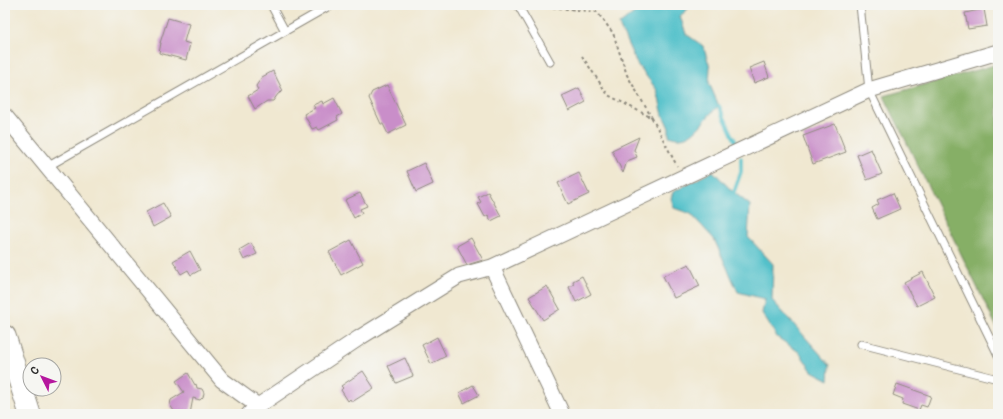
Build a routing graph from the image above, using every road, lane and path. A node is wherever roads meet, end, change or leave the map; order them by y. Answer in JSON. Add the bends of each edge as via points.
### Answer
{"nodes":[{"id":1,"x":270,"y":5,"type":"edge"},
{"id":2,"x":331,"y":5,"type":"edge"},
{"id":3,"x":518,"y":5,"type":"edge"},
{"id":4,"x":526,"y":5,"type":"edge"},
{"id":5,"x":860,"y":5,"type":"edge"},
{"id":6,"x":285,"y":31,"type":"junction"},
{"id":7,"x":998,"y":52,"type":"edge"},
{"id":8,"x":582,"y":56,"type":"dead end"},
{"id":9,"x":550,"y":62,"type":"dead end"},
{"id":10,"x":870,"y":90,"type":"junction"},
{"id":11,"x":5,"y":116,"type":"edge"},
{"id":12,"x":652,"y":118,"type":"junction"},
{"id":13,"x":47,"y":167,"type":"junction"},
{"id":14,"x":683,"y":177,"type":"junction"},
{"id":15,"x":492,"y":267,"type":"junction"},
{"id":16,"x":5,"y":336,"type":"edge"},
{"id":17,"x":861,"y":344,"type":"dead end"},
{"id":18,"x":998,"y":355,"type":"edge"},
{"id":19,"x":998,"y":379,"type":"edge"},
{"id":20,"x":254,"y":410,"type":"edge"},
{"id":21,"x":30,"y":414,"type":"edge"},
{"id":22,"x":562,"y":414,"type":"edge"}],
"edges":[{"from":1,"to":6,"type":"lane"},
{"from":2,"to":6,"type":"lane"},
{"from":3,"to":9,"type":"lane"},
{"from":4,"to":12,"type":"path","via":[[597,12],[613,33],[627,75]]},
{"from":5,"to":10,"type":"lane"},
{"from":6,"to":13,"type":"lane"},
{"from":7,"to":10,"type":"street"},
{"from":8,"to":12,"type":"path","via":[[608,95]]},
{"from":10,"to":14,"type":"street"},
{"from":10,"to":18,"type":"lane"},
{"from":11,"to":13,"type":"street"},
{"from":12,"to":14,"type":"path"},
{"from":13,"to":20,"type":"street","via":[[222,380]]},
{"from":14,"to":15,"type":"street"},
{"from":15,"to":20,"type":"street","via":[[459,276],[359,338]]},
{"from":15,"to":22,"type":"street"},
{"from":16,"to":21,"type":"main road"},
{"from":17,"to":19,"type":"lane"}]}
